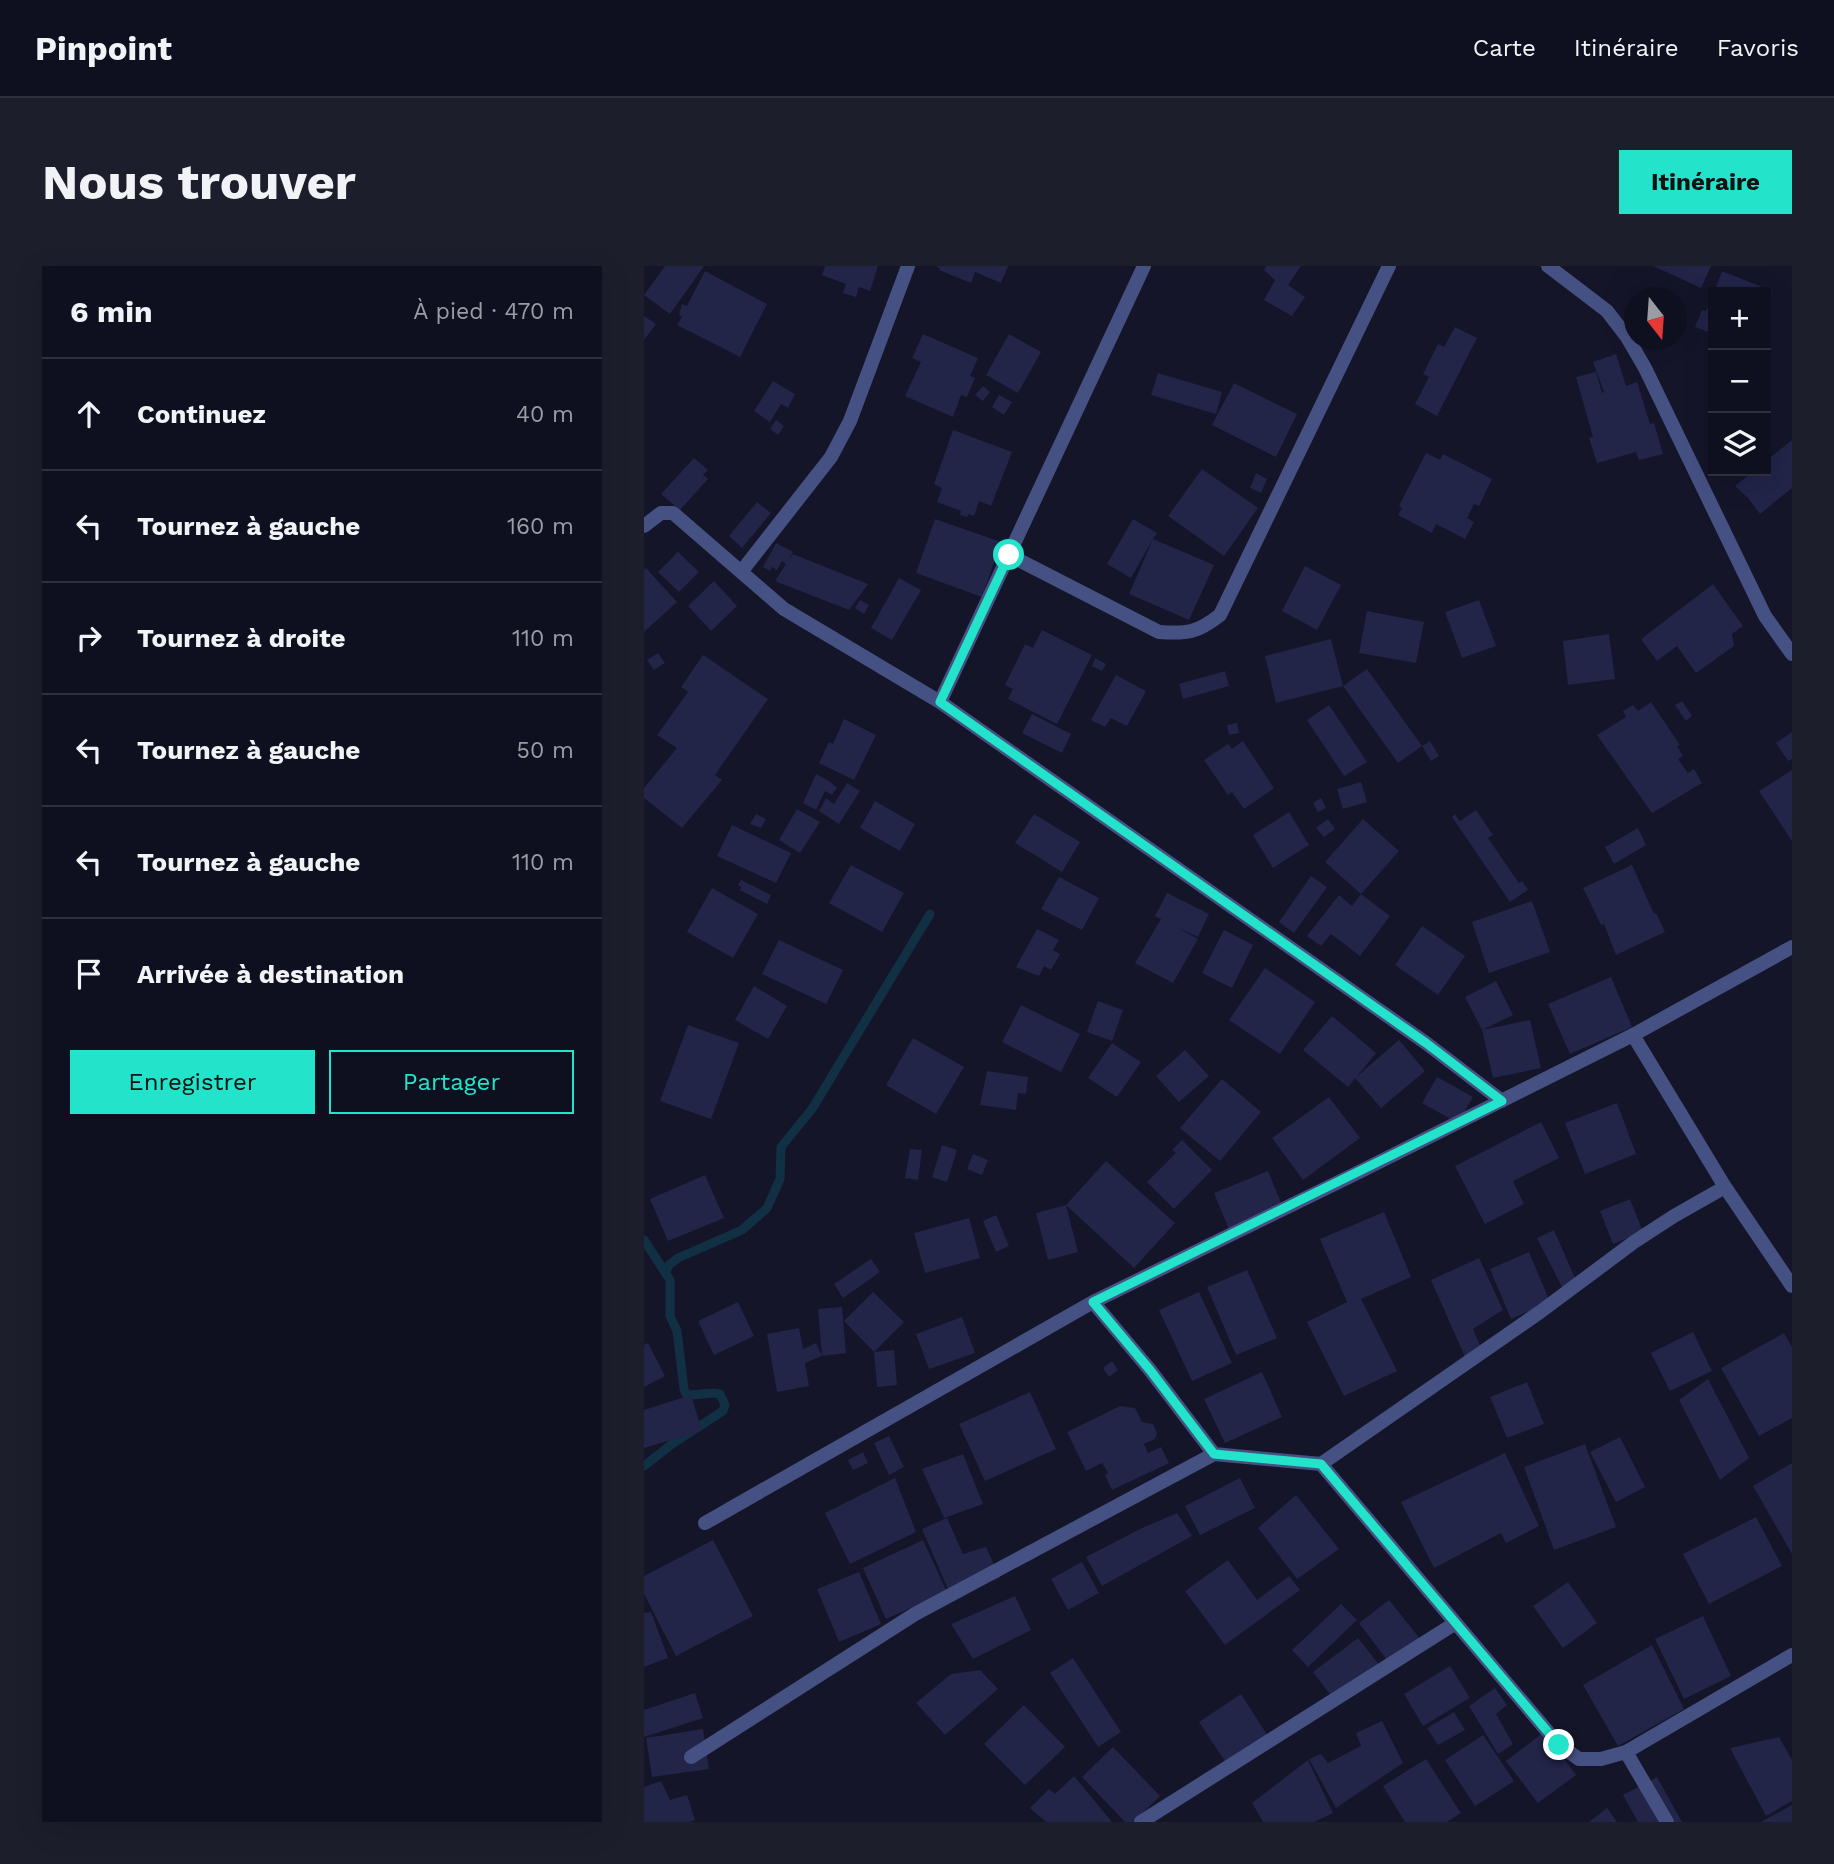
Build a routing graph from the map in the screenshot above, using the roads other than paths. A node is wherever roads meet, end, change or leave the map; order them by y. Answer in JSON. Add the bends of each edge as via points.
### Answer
{"nodes":[{"id":1,"x":908,"y":266,"type":"edge"},
{"id":2,"x":1144,"y":266,"type":"edge"},
{"id":3,"x":1389,"y":266,"type":"edge"},
{"id":4,"x":1548,"y":266,"type":"edge"},
{"id":5,"x":644,"y":526,"type":"edge"},
{"id":6,"x":1009,"y":555,"type":"junction"},
{"id":7,"x":741,"y":572,"type":"junction"},
{"id":8,"x":1792,"y":654,"type":"edge"},
{"id":9,"x":940,"y":702,"type":"junction"},
{"id":10,"x":1792,"y":947,"type":"edge"},
{"id":11,"x":1633,"y":1035,"type":"junction"},
{"id":12,"x":1502,"y":1101,"type":"junction"},
{"id":13,"x":1725,"y":1187,"type":"junction"},
{"id":14,"x":1792,"y":1286,"type":"edge"},
{"id":15,"x":1093,"y":1302,"type":"junction"},
{"id":16,"x":1214,"y":1454,"type":"junction"},
{"id":17,"x":1321,"y":1464,"type":"junction"},
{"id":18,"x":705,"y":1523,"type":"dead end"},
{"id":19,"x":1454,"y":1624,"type":"junction"},
{"id":20,"x":1792,"y":1655,"type":"edge"},
{"id":21,"x":1626,"y":1752,"type":"junction"},
{"id":22,"x":691,"y":1756,"type":"dead end"},
{"id":23,"x":1141,"y":1822,"type":"edge"},
{"id":24,"x":1667,"y":1822,"type":"edge"}],
"edges":[{"from":1,"to":7,"type":"street","via":[[850,421],[831,457]]},
{"from":2,"to":6,"type":"street"},
{"from":3,"to":6,"type":"street","via":[[1220,615],[1204,628],[1186,634],[1159,632]]},
{"from":4,"to":8,"type":"street","via":[[1607,312],[1627,337],[1765,616]]},
{"from":5,"to":7,"type":"street","via":[[661,513],[673,513]]},
{"from":6,"to":9,"type":"street"},
{"from":7,"to":9,"type":"street","via":[[784,609]]},
{"from":9,"to":12,"type":"street"},
{"from":10,"to":11,"type":"street"},
{"from":11,"to":12,"type":"street"},
{"from":11,"to":13,"type":"street"},
{"from":12,"to":15,"type":"street"},
{"from":13,"to":14,"type":"street"},
{"from":13,"to":17,"type":"street","via":[[1634,1242]]},
{"from":15,"to":16,"type":"street"},
{"from":15,"to":18,"type":"street"},
{"from":16,"to":17,"type":"street"},
{"from":16,"to":22,"type":"street","via":[[925,1609]]},
{"from":17,"to":19,"type":"street"},
{"from":19,"to":21,"type":"street","via":[[1559,1745],[1579,1759]]},
{"from":19,"to":23,"type":"street"},
{"from":20,"to":21,"type":"street"},
{"from":21,"to":24,"type":"street"}]}
